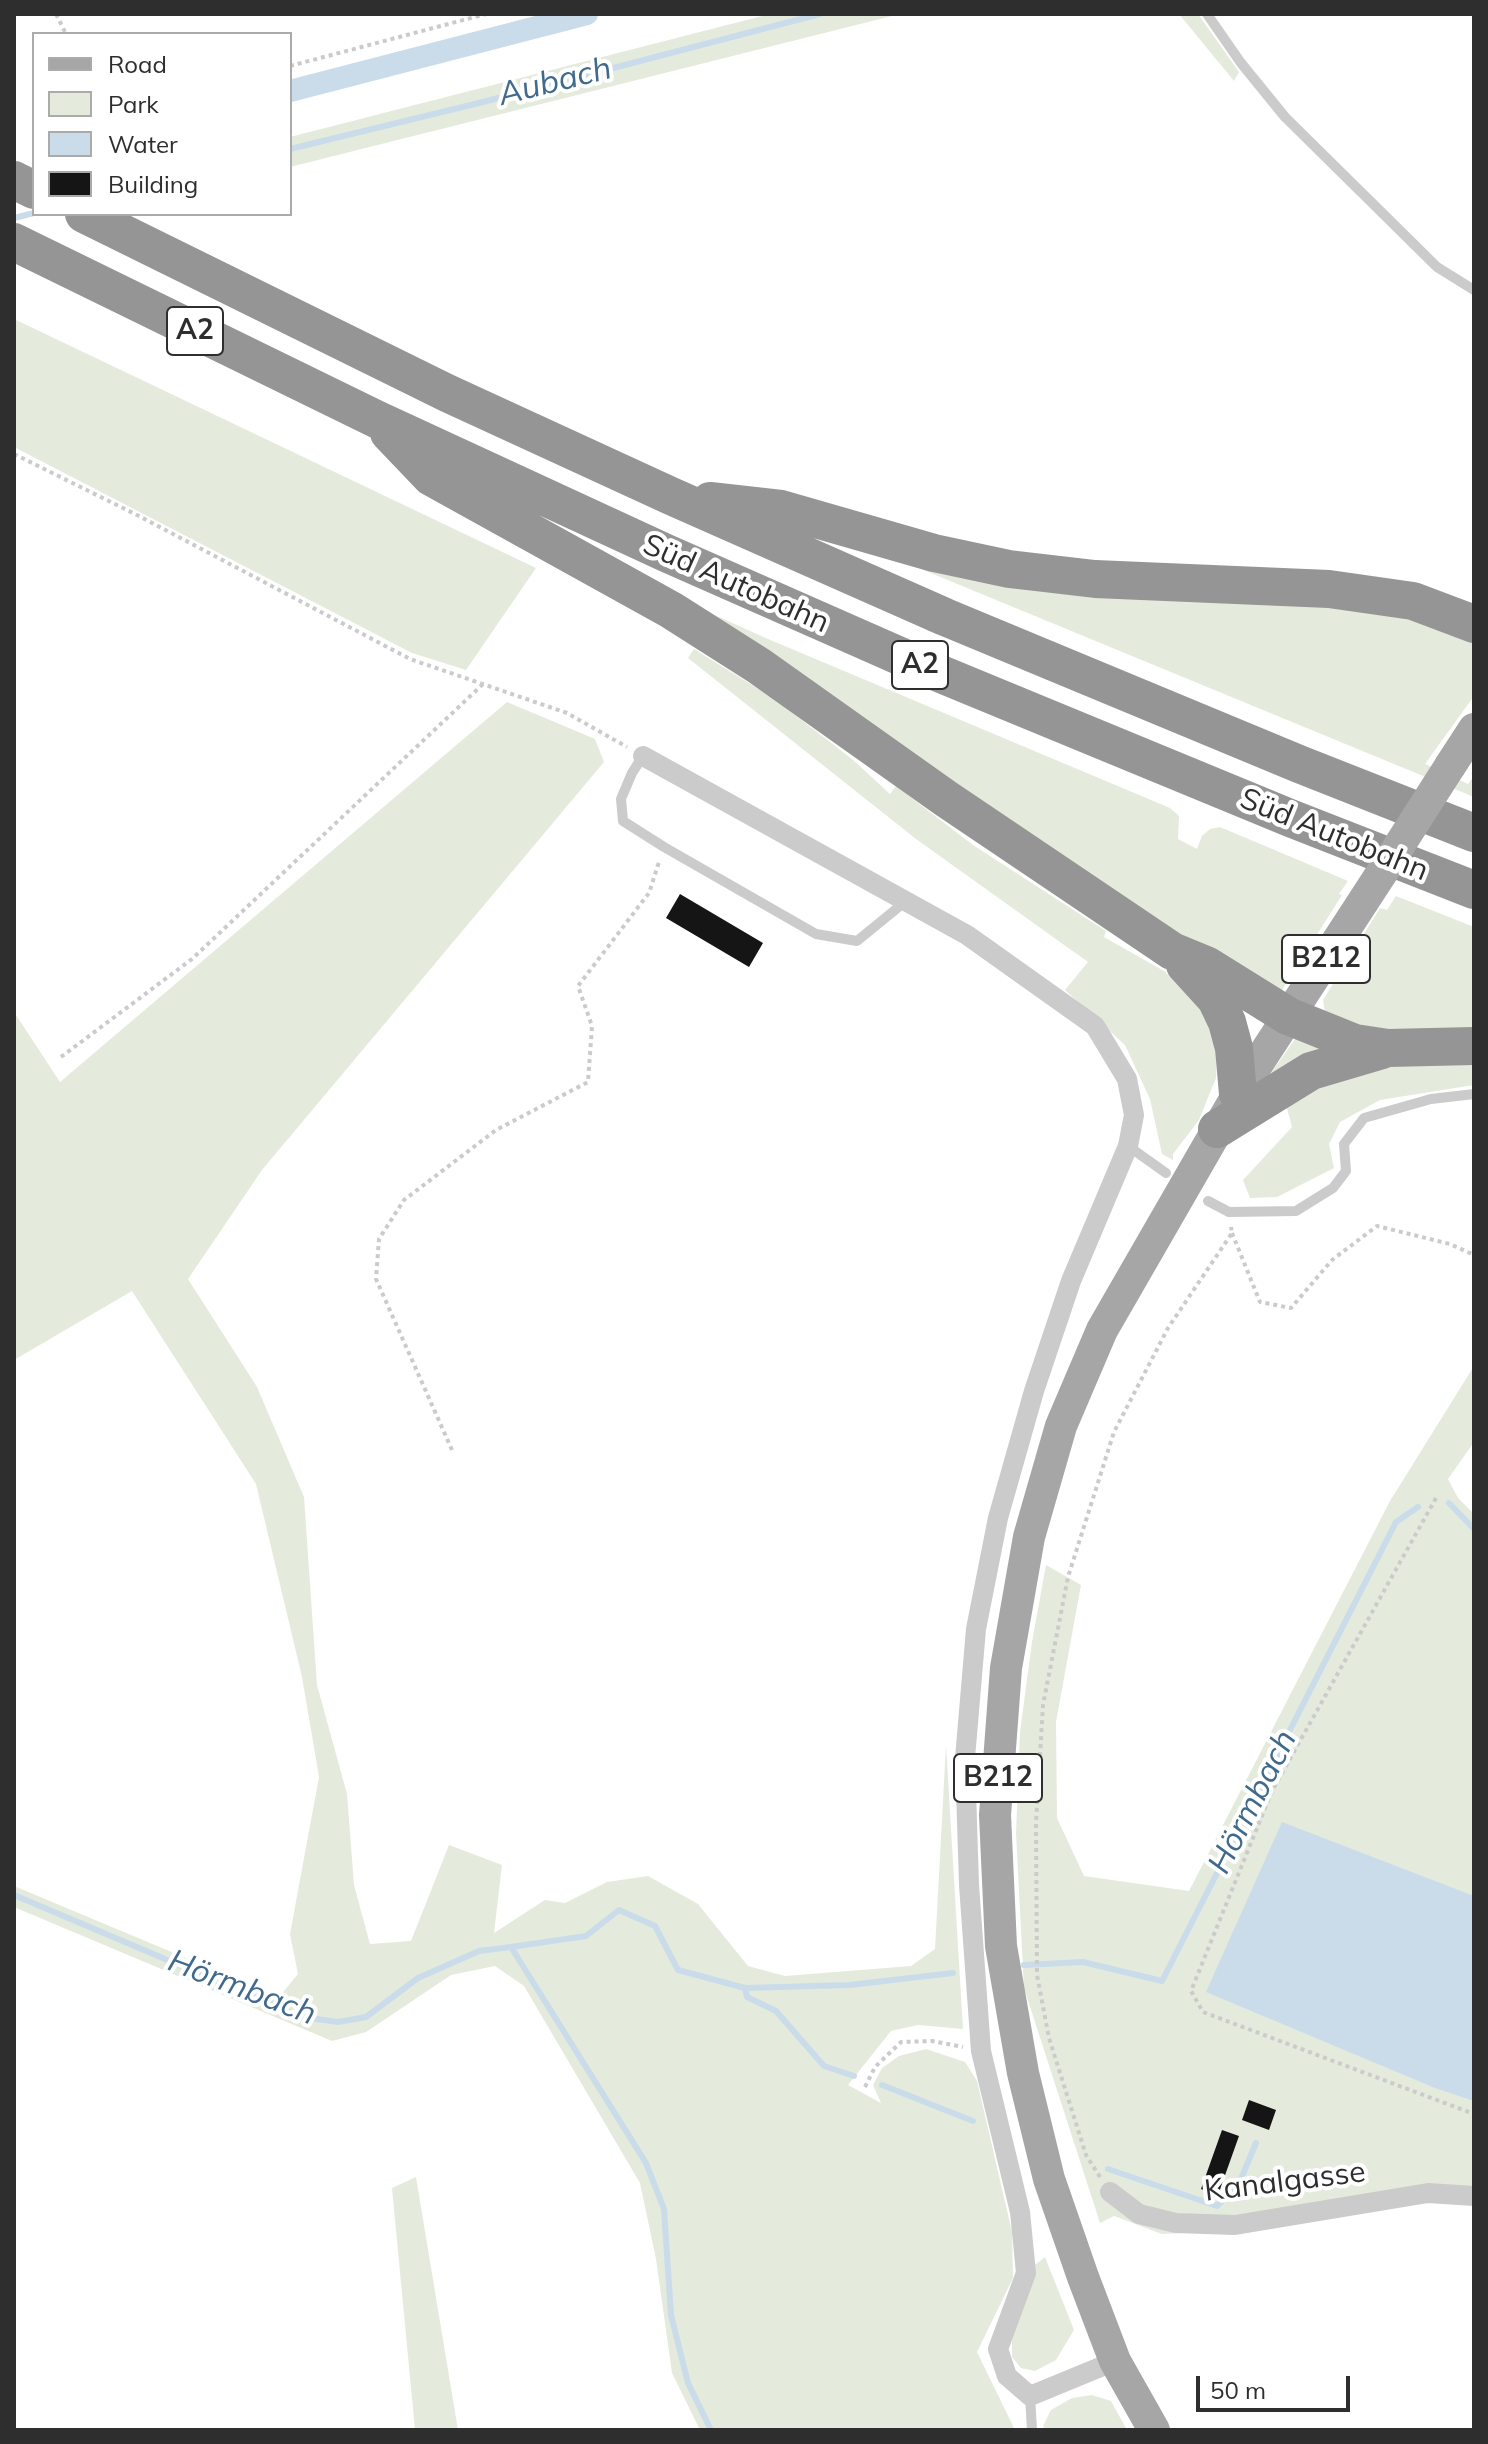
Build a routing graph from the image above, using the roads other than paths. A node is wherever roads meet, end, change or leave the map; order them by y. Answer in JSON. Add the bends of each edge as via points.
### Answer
{"nodes":[{"id":1,"x":1207,"y":14,"type":"edge"},
{"id":2,"x":14,"y":180,"type":"edge"},
{"id":3,"x":32,"y":189,"type":"edge"},
{"id":4,"x":92,"y":218,"type":"edge"},
{"id":5,"x":14,"y":242,"type":"edge"},
{"id":6,"x":1474,"y":290,"type":"edge"},
{"id":7,"x":376,"y":419,"type":"junction"},
{"id":8,"x":671,"y":496,"type":"junction"},
{"id":9,"x":1474,"y":595,"type":"edge"},
{"id":10,"x":1413,"y":601,"type":"junction"},
{"id":11,"x":1474,"y":624,"type":"edge"},
{"id":12,"x":1474,"y":729,"type":"edge"},
{"id":13,"x":643,"y":756,"type":"joint"},
{"id":14,"x":1474,"y":833,"type":"edge"},
{"id":15,"x":1474,"y":890,"type":"edge"},
{"id":16,"x":906,"y":901,"type":"junction"},
{"id":17,"x":1172,"y":951,"type":"junction"},
{"id":18,"x":1288,"y":1016,"type":"junction"},
{"id":19,"x":1474,"y":1046,"type":"edge"},
{"id":20,"x":1388,"y":1048,"type":"junction"},
{"id":21,"x":1238,"y":1094,"type":"junction"},
{"id":22,"x":1474,"y":1094,"type":"edge"},
{"id":23,"x":1217,"y":1129,"type":"junction"},
{"id":24,"x":1128,"y":1146,"type":"junction"},
{"id":25,"x":1166,"y":1173,"type":"dead end"},
{"id":26,"x":1208,"y":1201,"type":"dead end"},
{"id":27,"x":1110,"y":2192,"type":"road end"},
{"id":28,"x":1474,"y":2196,"type":"edge"},
{"id":29,"x":1115,"y":2361,"type":"junction"},
{"id":30,"x":1030,"y":2396,"type":"junction"},
{"id":31,"x":1032,"y":2430,"type":"edge"},
{"id":32,"x":1154,"y":2430,"type":"edge"}],
"edges":[{"from":1,"to":6,"type":"lane","via":[[1285,117],[1437,267]]},
{"from":2,"to":3,"type":"highway"},
{"from":4,"to":8,"type":"highway","name":"Süd Autobahn","number":"A2","via":[[447,393]]},
{"from":5,"to":7,"type":"highway","name":"Süd Autobahn","number":"A2"},
{"from":7,"to":15,"type":"highway","name":"Süd Autobahn","number":"A2","via":[[936,672]]},
{"from":7,"to":17,"type":"highway","via":[[431,477],[671,610],[759,666]]},
{"from":8,"to":10,"type":"highway","via":[[781,509],[1009,569],[1095,579],[1329,589]]},
{"from":8,"to":14,"type":"highway","name":"Süd Autobahn","number":"A2","via":[[945,617]]},
{"from":9,"to":10,"type":"highway"},
{"from":10,"to":11,"type":"highway"},
{"from":12,"to":18,"type":"main road","number":"B212","bridge":true},
{"from":13,"to":16,"type":"street"},
{"from":13,"to":16,"type":"lane","via":[[621,799],[623,821],[816,934],[857,941]]},
{"from":16,"to":24,"type":"street","via":[[967,935],[1095,1026],[1127,1079],[1134,1115]]},
{"from":17,"to":18,"type":"highway","via":[[1206,965]]},
{"from":17,"to":21,"type":"highway","via":[[1216,999],[1227,1022]]},
{"from":18,"to":20,"type":"highway","via":[[1355,1043]]},
{"from":18,"to":21,"type":"main road","number":"B212"},
{"from":19,"to":20,"type":"highway"},
{"from":20,"to":23,"type":"highway","via":[[1311,1071]]},
{"from":21,"to":23,"type":"main road","number":"B212"},
{"from":22,"to":26,"type":"lane","via":[[1431,1099],[1364,1118],[1344,1144],[1346,1171],[1333,1188],[1296,1211],[1229,1212]]},
{"from":23,"to":29,"type":"main road","number":"B212","via":[[1102,1330],[1061,1426],[1029,1537],[1006,1668],[995,1815],[1001,1946],[1023,2073],[1049,2179]]},
{"from":24,"to":25,"type":"lane"},
{"from":24,"to":30,"type":"street","via":[[1071,1281],[998,1518],[976,1629],[965,1758],[981,2051],[1020,2212],[1026,2273],[998,2349],[1007,2376]]},
{"from":27,"to":28,"type":"street","name":"Kanalgasse","via":[[1139,2214],[1176,2223],[1235,2225],[1428,2193]]},
{"from":29,"to":30,"type":"street"},
{"from":29,"to":32,"type":"main road","number":"B212"},
{"from":30,"to":31,"type":"lane"}]}
